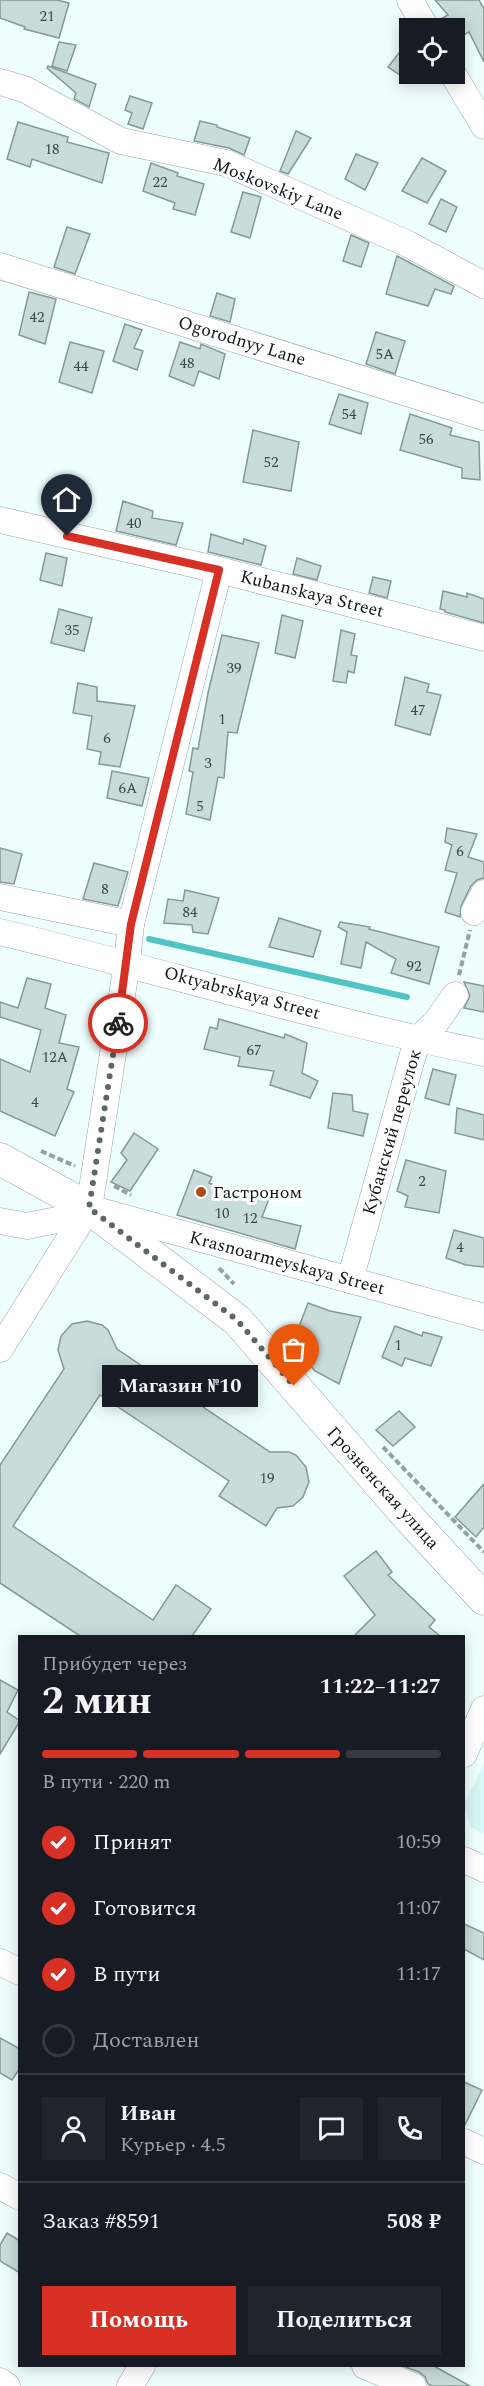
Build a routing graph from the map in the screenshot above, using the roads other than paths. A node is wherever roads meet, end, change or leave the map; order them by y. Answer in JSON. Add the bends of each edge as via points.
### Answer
{"nodes":[{"id":1,"x":410,"y":0,"type":"edge"},
{"id":2,"x":420,"y":18,"type":"edge"},
{"id":3,"x":0,"y":82,"type":"edge"},
{"id":4,"x":459,"y":84,"type":"edge"},
{"id":5,"x":484,"y":126,"type":"edge"},
{"id":6,"x":0,"y":266,"type":"edge"},
{"id":7,"x":484,"y":285,"type":"edge"},
{"id":8,"x":484,"y":417,"type":"edge"},
{"id":9,"x":0,"y":520,"type":"edge"},
{"id":10,"x":219,"y":570,"type":"junction"},
{"id":11,"x":484,"y":638,"type":"edge"},
{"id":12,"x":0,"y":897,"type":"edge"},
{"id":13,"x":131,"y":924,"type":"junction"},
{"id":14,"x":0,"y":932,"type":"edge"},
{"id":15,"x":127,"y":963,"type":"junction"},
{"id":16,"x":455,"y":995,"type":"road end"},
{"id":17,"x":417,"y":1040,"type":"junction"},
{"id":18,"x":484,"y":1053,"type":"edge"},
{"id":19,"x":0,"y":1159,"type":"edge"},
{"id":20,"x":89,"y":1208,"type":"junction"},
{"id":21,"x":0,"y":1221,"type":"edge"},
{"id":22,"x":350,"y":1280,"type":"junction"},
{"id":23,"x":484,"y":1317,"type":"edge"},
{"id":24,"x":0,"y":1349,"type":"edge"},
{"id":25,"x":484,"y":1599,"type":"edge"},
{"id":26,"x":484,"y":1709,"type":"edge"},
{"id":27,"x":465,"y":1752,"type":"edge"},
{"id":28,"x":465,"y":1860,"type":"edge"},
{"id":29,"x":484,"y":1869,"type":"edge"},
{"id":30,"x":0,"y":1962,"type":"edge"},
{"id":31,"x":18,"y":1971,"type":"edge"},
{"id":32,"x":465,"y":2142,"type":"edge"},
{"id":33,"x":484,"y":2151,"type":"edge"},
{"id":34,"x":0,"y":2186,"type":"edge"},
{"id":35,"x":18,"y":2195,"type":"edge"},
{"id":36,"x":141,"y":2367,"type":"edge"},
{"id":37,"x":367,"y":2367,"type":"edge"},
{"id":38,"x":0,"y":2381,"type":"edge"},
{"id":39,"x":7,"y":2386,"type":"edge"},
{"id":40,"x":130,"y":2386,"type":"edge"},
{"id":41,"x":413,"y":2386,"type":"edge"}],
"edges":[{"from":1,"to":2,"type":"street"},
{"from":3,"to":7,"type":"street","name":"Moskovskiy Lane","via":[[24,89],[121,141],[226,163],[408,244]]},
{"from":4,"to":5,"type":"street"},
{"from":6,"to":8,"type":"street","name":"Ogorodnyy Lane"},
{"from":9,"to":10,"type":"street","name":"Kubanskaya Street"},
{"from":10,"to":11,"type":"street","name":"Kubanskaya Street"},
{"from":10,"to":13,"type":"street"},
{"from":12,"to":13,"type":"street"},
{"from":13,"to":15,"type":"street"},
{"from":14,"to":15,"type":"street","name":"Oktyabrskaya Street"},
{"from":15,"to":17,"type":"street","name":"Oktyabrskaya Street"},
{"from":15,"to":20,"type":"street"},
{"from":16,"to":17,"type":"street","name":"Кубанский переулок","via":[[437,1021]]},
{"from":17,"to":18,"type":"street","name":"Oktyabrskaya Street"},
{"from":17,"to":22,"type":"street","name":"Кубанский переулок"},
{"from":19,"to":20,"type":"main road","name":"Грозненская улица"},
{"from":20,"to":21,"type":"street","via":[[27,1226]]},
{"from":20,"to":22,"type":"street","name":"Krasnoarmeyskaya Street"},
{"from":20,"to":24,"type":"street"},
{"from":20,"to":25,"type":"main road","name":"Грозненская улица","via":[[237,1320]]},
{"from":22,"to":23,"type":"street","name":"Krasnoarmeyskaya Street"},
{"from":26,"to":27,"type":"street"},
{"from":28,"to":29,"type":"street"},
{"from":30,"to":31,"type":"street"},
{"from":32,"to":33,"type":"street"},
{"from":34,"to":35,"type":"street"},
{"from":36,"to":40,"type":"street"},
{"from":37,"to":41,"type":"street"},
{"from":38,"to":39,"type":"street"}]}
